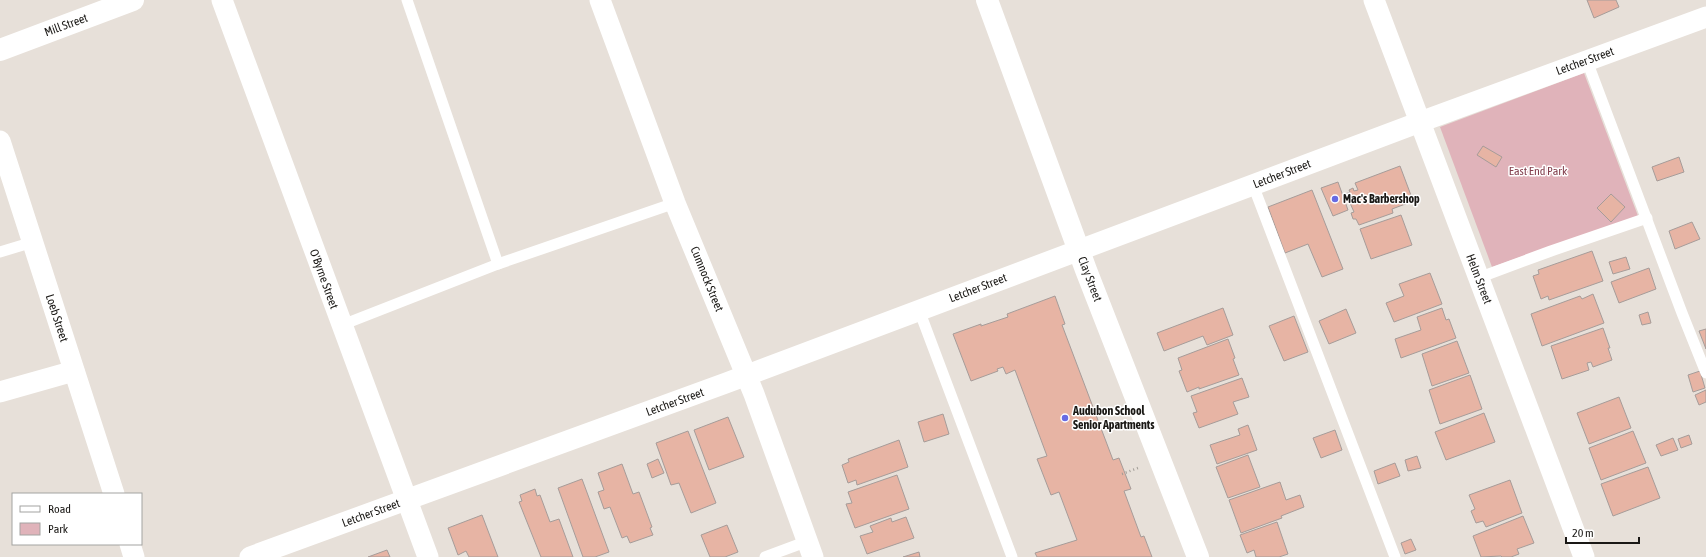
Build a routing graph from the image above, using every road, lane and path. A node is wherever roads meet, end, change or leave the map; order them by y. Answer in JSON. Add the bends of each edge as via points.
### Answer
{"nodes":[{"id":1,"x":133,"y":0,"type":"edge"},
{"id":2,"x":222,"y":0,"type":"edge"},
{"id":3,"x":407,"y":0,"type":"edge"},
{"id":4,"x":600,"y":0,"type":"edge"},
{"id":5,"x":987,"y":0,"type":"edge"},
{"id":6,"x":1374,"y":0,"type":"edge"},
{"id":7,"x":1706,"y":17,"type":"edge"},
{"id":8,"x":0,"y":50,"type":"edge"},
{"id":9,"x":1587,"y":60,"type":"junction"},
{"id":10,"x":1420,"y":122,"type":"junction"},
{"id":11,"x":0,"y":141,"type":"edge"},
{"id":12,"x":1253,"y":185,"type":"junction"},
{"id":13,"x":675,"y":203,"type":"junction"},
{"id":14,"x":1647,"y":218,"type":"junction"},
{"id":15,"x":33,"y":242,"type":"junction"},
{"id":16,"x":1079,"y":250,"type":"junction"},
{"id":17,"x":0,"y":252,"type":"edge"},
{"id":18,"x":498,"y":264,"type":"junction"},
{"id":19,"x":1478,"y":278,"type":"junction"},
{"id":20,"x":919,"y":310,"type":"junction"},
{"id":21,"x":342,"y":325,"type":"junction"},
{"id":22,"x":74,"y":371,"type":"junction"},
{"id":23,"x":1706,"y":373,"type":"edge"},
{"id":24,"x":747,"y":375,"type":"junction"},
{"id":25,"x":0,"y":392,"type":"edge"},
{"id":26,"x":1142,"y":467,"type":"dead end"},
{"id":27,"x":1122,"y":474,"type":"dead end"},
{"id":28,"x":114,"y":493,"type":"edge"},
{"id":29,"x":406,"y":500,"type":"junction"},
{"id":30,"x":130,"y":545,"type":"edge"},
{"id":31,"x":810,"y":549,"type":"edge"},
{"id":32,"x":134,"y":557,"type":"edge"},
{"id":33,"x":250,"y":557,"type":"edge"},
{"id":34,"x":428,"y":557,"type":"edge"},
{"id":35,"x":765,"y":557,"type":"edge"},
{"id":36,"x":1012,"y":557,"type":"edge"},
{"id":37,"x":1198,"y":557,"type":"edge"},
{"id":38,"x":1395,"y":557,"type":"edge"},
{"id":39,"x":1584,"y":557,"type":"edge"}],
"edges":[{"from":1,"to":8,"type":"street","name":"Mill Street"},
{"from":2,"to":21,"type":"street","name":"O'Byrne Street"},
{"from":3,"to":18,"type":"lane"},
{"from":4,"to":13,"type":"street","name":"Cumnock Street"},
{"from":5,"to":16,"type":"street","name":"Clay Street"},
{"from":6,"to":10,"type":"street","name":"Helm Street"},
{"from":7,"to":9,"type":"street","name":"Letcher Street"},
{"from":9,"to":10,"type":"street","name":"Letcher Street"},
{"from":9,"to":14,"type":"lane"},
{"from":10,"to":12,"type":"street","name":"Letcher Street"},
{"from":10,"to":19,"type":"street","name":"Helm Street"},
{"from":11,"to":15,"type":"street","name":"Loeb Street"},
{"from":12,"to":16,"type":"street","name":"Letcher Street"},
{"from":12,"to":38,"type":"lane"},
{"from":13,"to":18,"type":"lane"},
{"from":13,"to":24,"type":"street","name":"Cumnock Street"},
{"from":14,"to":19,"type":"lane"},
{"from":14,"to":23,"type":"lane"},
{"from":15,"to":17,"type":"lane"},
{"from":15,"to":22,"type":"street","name":"Loeb Street"},
{"from":16,"to":20,"type":"street","name":"Letcher Street"},
{"from":16,"to":37,"type":"street","name":"Clay Street"},
{"from":18,"to":21,"type":"lane"},
{"from":19,"to":39,"type":"street","name":"Helm Street"},
{"from":20,"to":24,"type":"street","name":"Letcher Street"},
{"from":20,"to":36,"type":"lane"},
{"from":21,"to":29,"type":"street","name":"O'Byrne Street"},
{"from":22,"to":25,"type":"street"},
{"from":22,"to":28,"type":"street","name":"Loeb Street"},
{"from":24,"to":29,"type":"street","name":"Letcher Street"},
{"from":24,"to":31,"type":"street","name":"Cumnock Street"},
{"from":26,"to":27,"type":"path"},
{"from":29,"to":33,"type":"street","name":"Letcher Street"},
{"from":29,"to":34,"type":"street","name":"O'Byrne Street"},
{"from":30,"to":32,"type":"street"},
{"from":31,"to":35,"type":"lane"}]}
